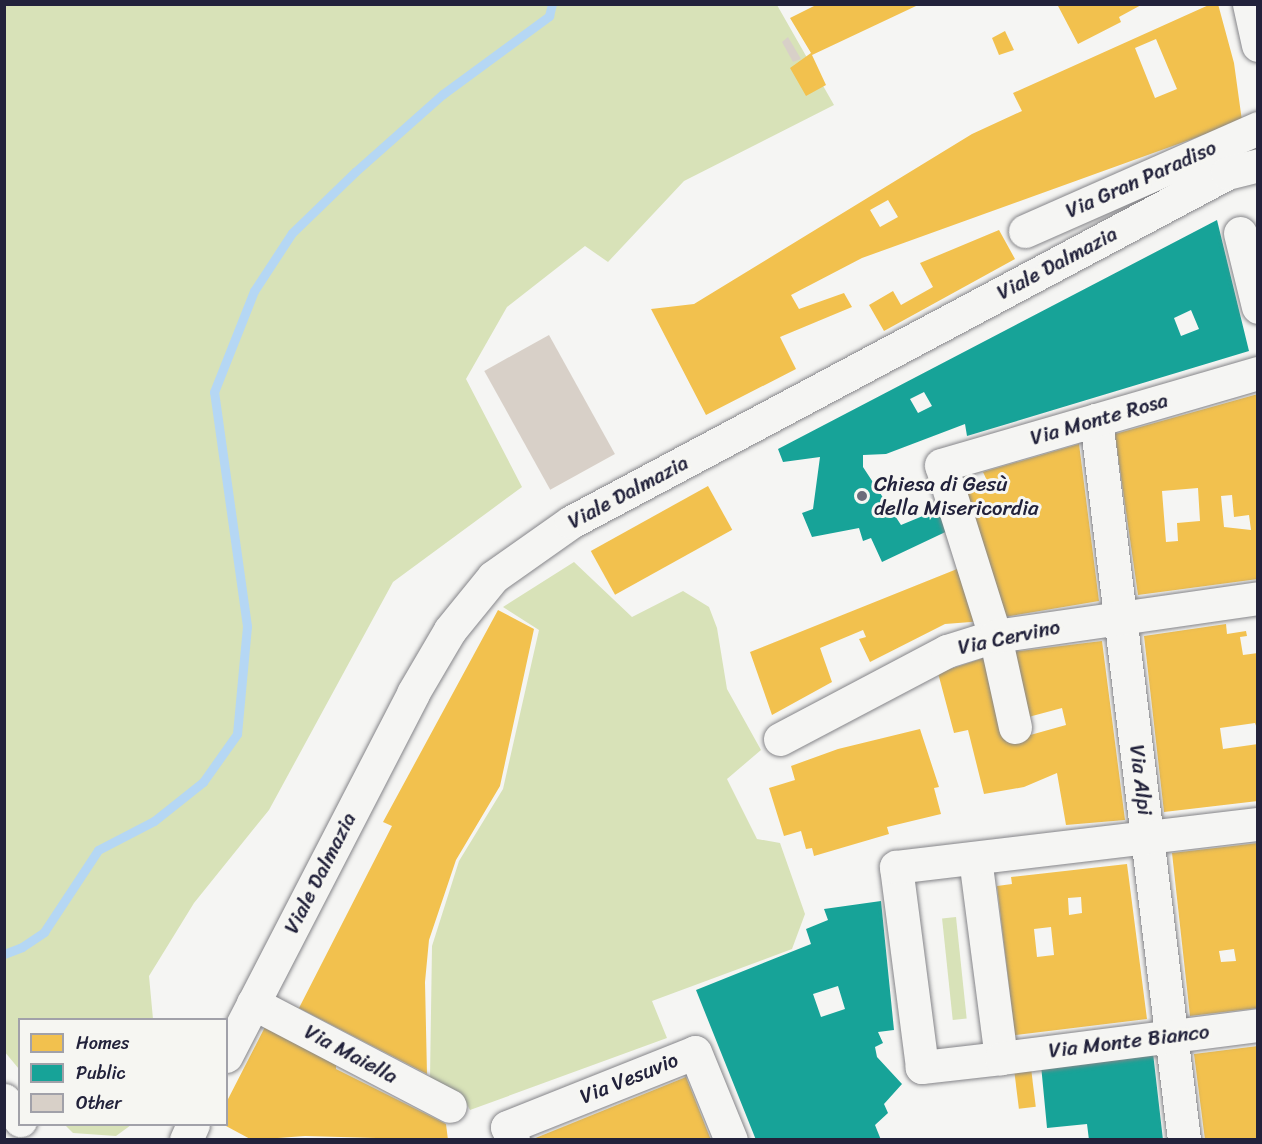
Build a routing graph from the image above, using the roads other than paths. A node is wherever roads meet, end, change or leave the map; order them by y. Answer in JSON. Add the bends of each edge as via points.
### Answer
{"nodes":[{"id":1,"x":1249,"y":4,"type":"edge"},
{"id":2,"x":1257,"y":45,"type":"edge"},
{"id":3,"x":1257,"y":128,"type":"edge"},
{"id":4,"x":1257,"y":165,"type":"edge"},
{"id":5,"x":1024,"y":231,"type":"dead end"},
{"id":6,"x":1240,"y":233,"type":"dead end"},
{"id":7,"x":1257,"y":307,"type":"edge"},
{"id":8,"x":1257,"y":374,"type":"edge"},
{"id":9,"x":1096,"y":420,"type":"junction"},
{"id":10,"x":1257,"y":598,"type":"edge"},
{"id":11,"x":1120,"y":617,"type":"junction"},
{"id":12,"x":995,"y":636,"type":"junction"},
{"id":13,"x":1015,"y":727,"type":"dead end"},
{"id":14,"x":780,"y":739,"type":"dead end"},
{"id":15,"x":1257,"y":824,"type":"edge"},
{"id":16,"x":1148,"y":838,"type":"junction"},
{"id":17,"x":975,"y":858,"type":"junction"},
{"id":18,"x":253,"y":1003,"type":"junction"},
{"id":19,"x":1257,"y":1025,"type":"edge"},
{"id":20,"x":1173,"y":1035,"type":"junction"},
{"id":21,"x":228,"y":1052,"type":"edge"},
{"id":22,"x":1000,"y":1058,"type":"junction"},
{"id":23,"x":4,"y":1100,"type":"edge"},
{"id":24,"x":450,"y":1106,"type":"dead end"},
{"id":25,"x":18,"y":1118,"type":"edge"},
{"id":26,"x":23,"y":1126,"type":"edge"},
{"id":27,"x":193,"y":1126,"type":"edge"},
{"id":28,"x":510,"y":1133,"type":"edge"},
{"id":29,"x":34,"y":1140,"type":"edge"},
{"id":30,"x":186,"y":1140,"type":"edge"},
{"id":31,"x":731,"y":1140,"type":"edge"},
{"id":32,"x":1184,"y":1140,"type":"edge"}],
"edges":[{"from":1,"to":2,"type":"street"},
{"from":3,"to":5,"type":"street","name":"Via Gran Paradiso"},
{"from":4,"to":18,"type":"street","name":"Viale Dalmazia","via":[[1227,173],[571,522],[493,577],[450,630],[413,693]]},
{"from":6,"to":7,"type":"street"},
{"from":8,"to":9,"type":"street","name":"Via Monte Rosa"},
{"from":9,"to":11,"type":"street","name":"Via Alpi"},
{"from":9,"to":12,"type":"street","name":"Via Monte Rosa","via":[[941,465]]},
{"from":10,"to":11,"type":"street","name":"Via Cervino"},
{"from":11,"to":12,"type":"street","name":"Via Cervino"},
{"from":11,"to":16,"type":"street","name":"Via Alpi"},
{"from":12,"to":13,"type":"street"},
{"from":12,"to":14,"type":"street","name":"Via Cervino","via":[[947,651]]},
{"from":15,"to":16,"type":"street"},
{"from":16,"to":17,"type":"street"},
{"from":16,"to":20,"type":"street","name":"Via Alpi"},
{"from":17,"to":22,"type":"street"},
{"from":17,"to":22,"type":"street","name":"Via Monte Bianco","via":[[896,867],[922,1067]]},
{"from":18,"to":21,"type":"street","name":"Viale Dalmazia"},
{"from":18,"to":24,"type":"street","name":"Via Maiella"},
{"from":19,"to":20,"type":"street","name":"Via Monte Bianco"},
{"from":20,"to":22,"type":"street","name":"Via Monte Bianco"},
{"from":20,"to":32,"type":"street","name":"Via Alpi"},
{"from":23,"to":25,"type":"street"},
{"from":26,"to":29,"type":"street"},
{"from":27,"to":30,"type":"street"},
{"from":28,"to":31,"type":"street","name":"Via Vesuvio","via":[[696,1052]]}]}
